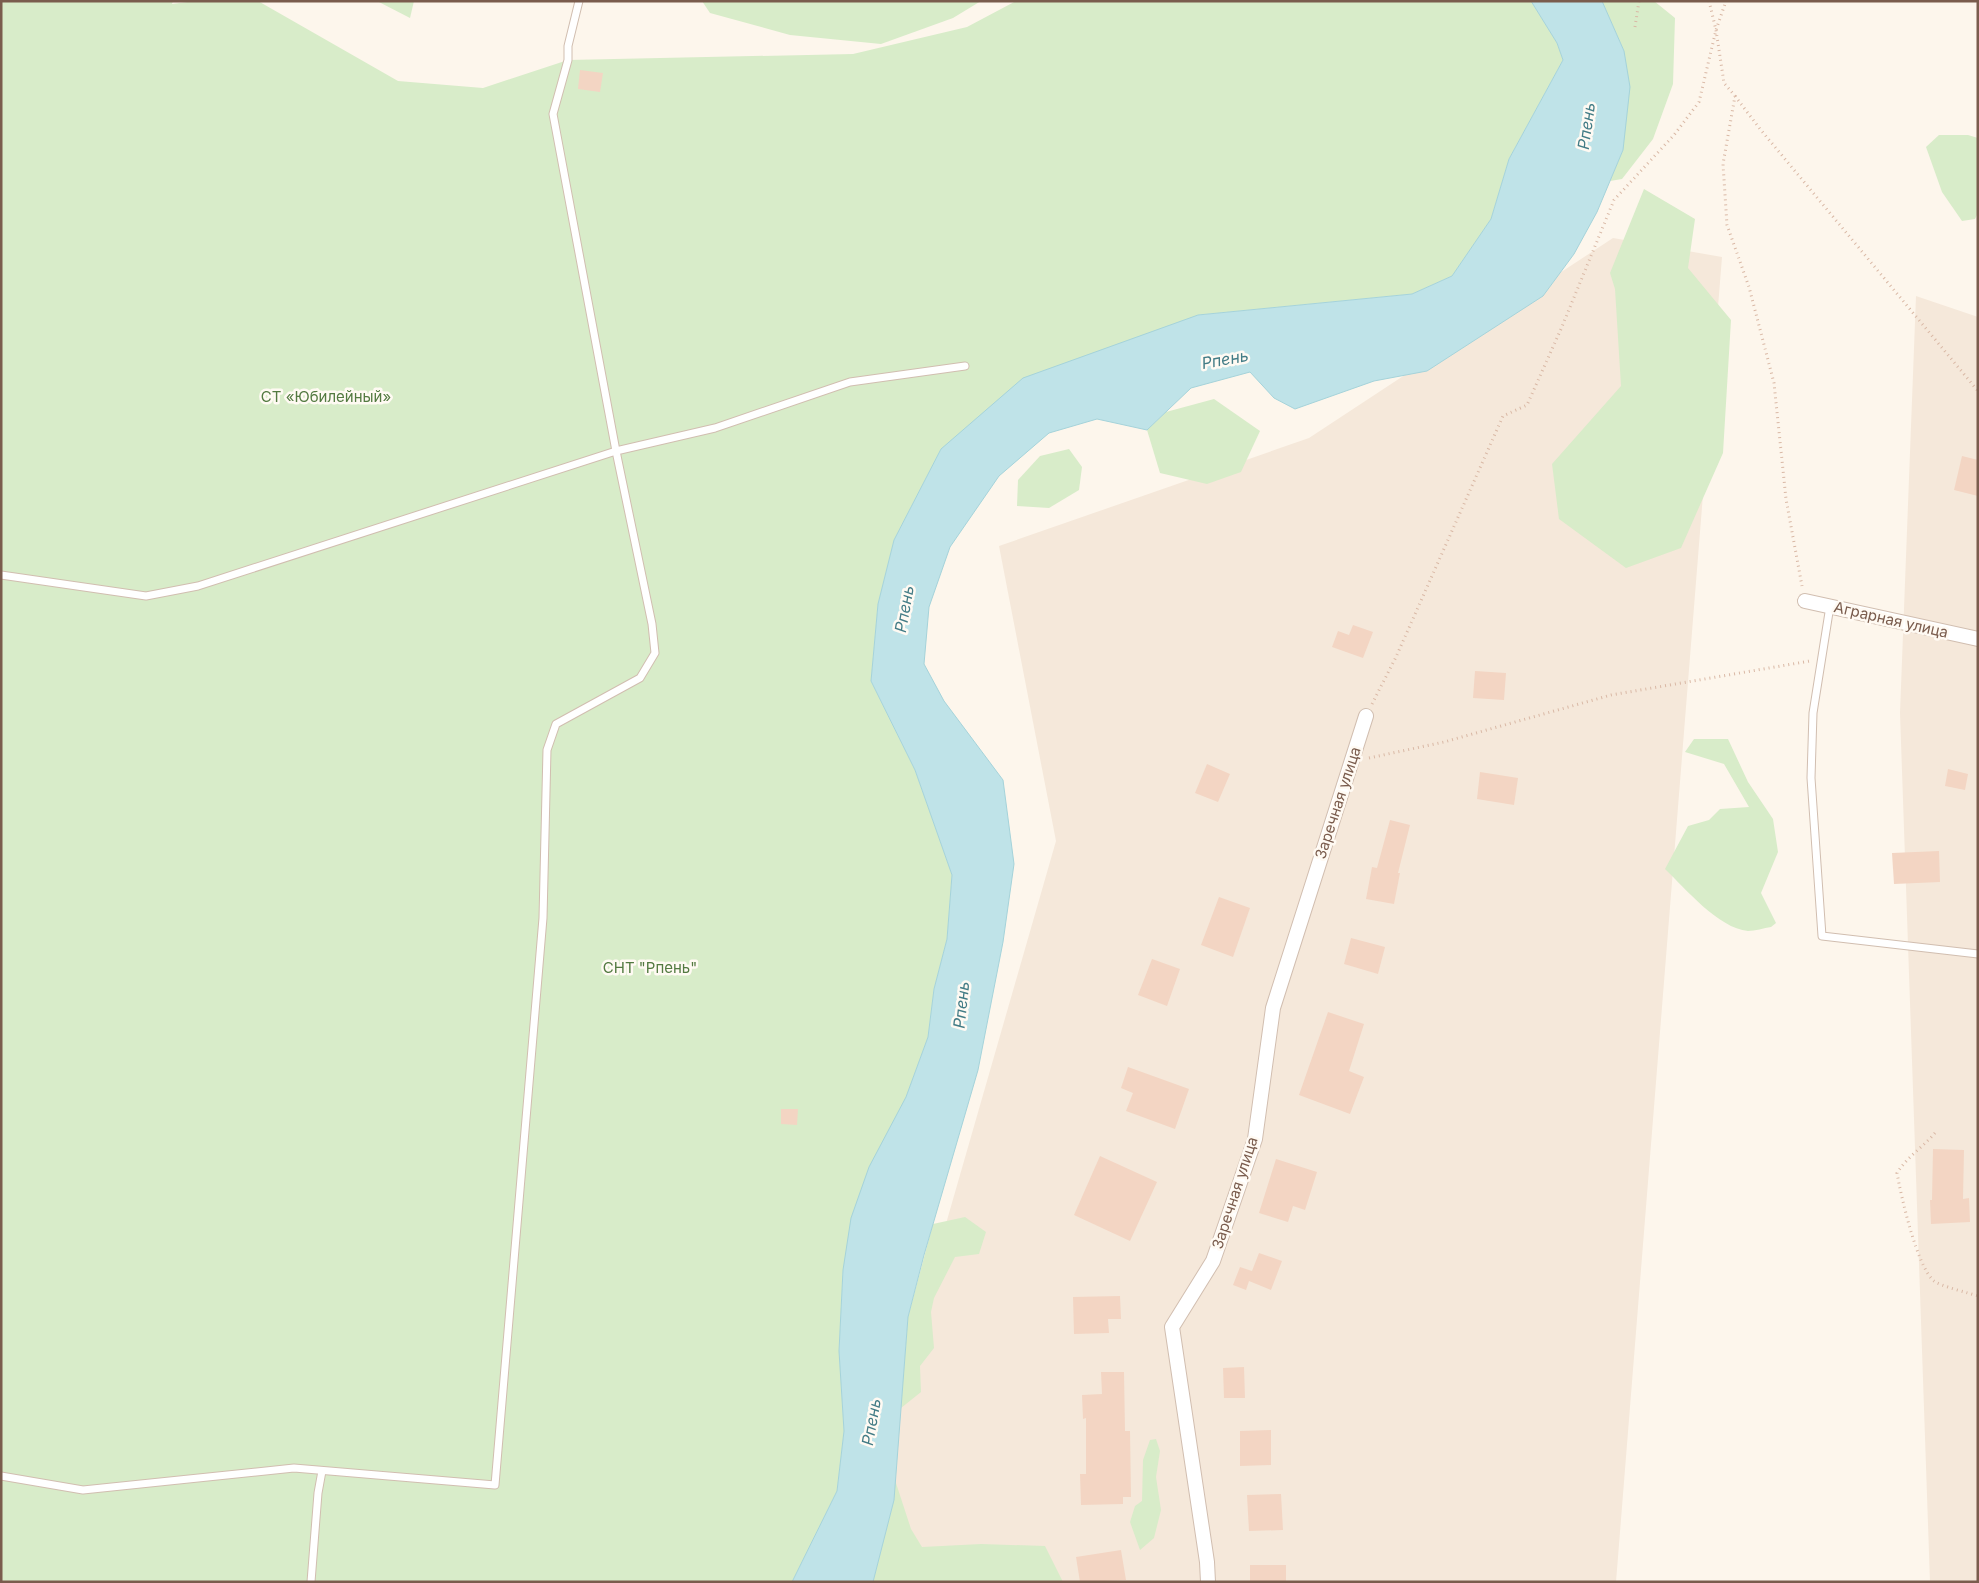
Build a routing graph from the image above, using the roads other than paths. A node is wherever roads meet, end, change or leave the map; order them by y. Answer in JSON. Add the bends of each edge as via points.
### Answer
{"nodes":[{"id":1,"x":579,"y":1,"type":"edge"},
{"id":2,"x":966,"y":366,"type":"dead end"},
{"id":3,"x":616,"y":451,"type":"junction"},
{"id":4,"x":1,"y":575,"type":"edge"},
{"id":5,"x":1805,"y":601,"type":"road end"},
{"id":6,"x":1830,"y":606,"type":"junction"},
{"id":7,"x":1978,"y":639,"type":"edge"},
{"id":8,"x":1366,"y":716,"type":"road end"},
{"id":9,"x":1978,"y":954,"type":"edge"},
{"id":10,"x":322,"y":1471,"type":"junction"},
{"id":11,"x":1,"y":1476,"type":"edge"},
{"id":12,"x":311,"y":1582,"type":"edge"},
{"id":13,"x":1208,"y":1582,"type":"edge"}],
"edges":[{"from":1,"to":3,"type":"lane","via":[[568,46],[568,60],[553,114]]},
{"from":2,"to":3,"type":"lane","via":[[850,382],[715,428]]},
{"from":3,"to":4,"type":"lane","via":[[198,586],[146,596]]},
{"from":3,"to":10,"type":"lane","via":[[652,624],[654,653],[640,678],[556,724],[547,750],[542,918],[495,1485]]},
{"from":5,"to":6,"type":"street","name":"Аграрная улица"},
{"from":6,"to":7,"type":"street","name":"Аграрная улица"},
{"from":6,"to":9,"type":"lane","via":[[1813,713],[1810,778],[1822,936]]},
{"from":8,"to":13,"type":"street","name":"Заречная улица","via":[[1273,1008],[1255,1138],[1213,1261],[1172,1327]]},
{"from":10,"to":11,"type":"lane","via":[[294,1468],[84,1490]]},
{"from":10,"to":12,"type":"lane"}]}
